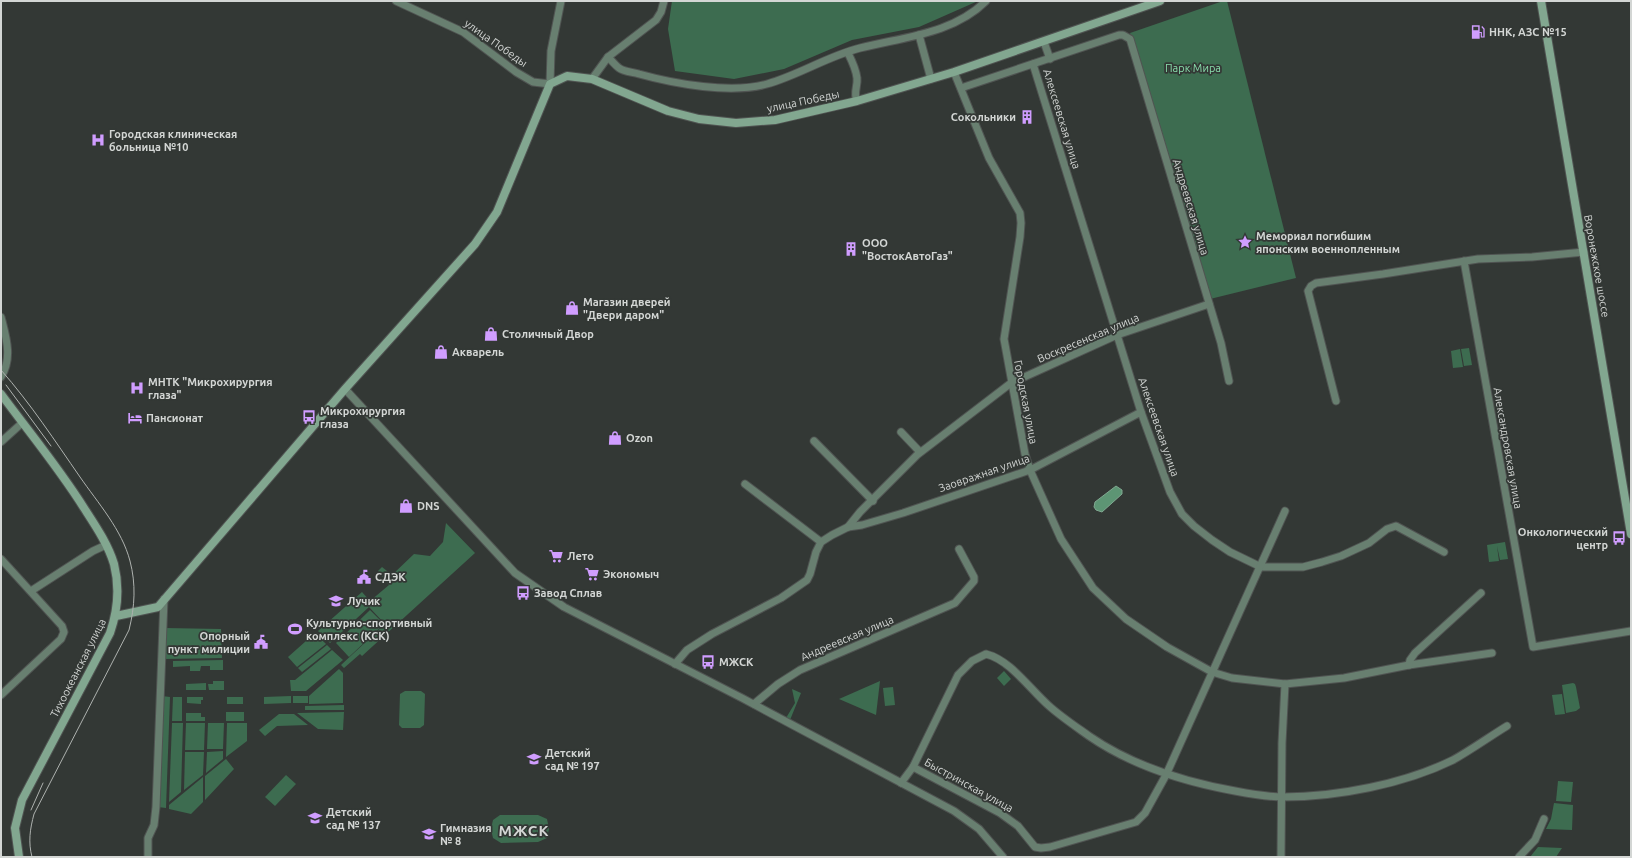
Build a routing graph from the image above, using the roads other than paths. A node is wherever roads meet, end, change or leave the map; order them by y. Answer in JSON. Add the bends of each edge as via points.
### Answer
{"nodes":[{"id":1,"x":396,"y":1,"type":"edge"},
{"id":2,"x":561,"y":1,"type":"edge"},
{"id":3,"x":664,"y":1,"type":"edge"},
{"id":4,"x":986,"y":1,"type":"edge"},
{"id":5,"x":1160,"y":1,"type":"edge"},
{"id":6,"x":1541,"y":1,"type":"edge"},
{"id":7,"x":919,"y":35,"type":"junction"},
{"id":8,"x":1044,"y":42,"type":"junction"},
{"id":9,"x":848,"y":53,"type":"junction"},
{"id":10,"x":608,"y":57,"type":"junction"},
{"id":11,"x":1050,"y":59,"type":"junction"},
{"id":12,"x":1033,"y":64,"type":"junction"},
{"id":13,"x":954,"y":72,"type":"junction"},
{"id":14,"x":931,"y":79,"type":"junction"},
{"id":15,"x":592,"y":80,"type":"junction"},
{"id":16,"x":550,"y":84,"type":"junction"},
{"id":17,"x":961,"y":88,"type":"junction"},
{"id":18,"x":857,"y":101,"type":"junction"},
{"id":19,"x":1584,"y":252,"type":"junction"},
{"id":20,"x":1464,"y":261,"type":"junction"},
{"id":21,"x":1209,"y":304,"type":"junction"},
{"id":22,"x":1,"y":317,"type":"edge"},
{"id":23,"x":1117,"y":335,"type":"junction"},
{"id":24,"x":1,"y":377,"type":"edge"},
{"id":25,"x":1229,"y":381,"type":"dead end"},
{"id":26,"x":1011,"y":384,"type":"junction"},
{"id":27,"x":345,"y":389,"type":"junction"},
{"id":28,"x":1,"y":394,"type":"edge"},
{"id":29,"x":1336,"y":401,"type":"dead end"},
{"id":30,"x":1141,"y":412,"type":"junction"},
{"id":31,"x":22,"y":423,"type":"junction"},
{"id":32,"x":901,"y":432,"type":"dead end"},
{"id":33,"x":814,"y":441,"type":"dead end"},
{"id":34,"x":1,"y":442,"type":"edge"},
{"id":35,"x":923,"y":451,"type":"junction"},
{"id":36,"x":1030,"y":470,"type":"junction"},
{"id":37,"x":745,"y":484,"type":"dead end"},
{"id":38,"x":873,"y":501,"type":"junction"},
{"id":39,"x":1285,"y":511,"type":"dead end"},
{"id":40,"x":848,"y":527,"type":"junction"},
{"id":41,"x":1631,"y":534,"type":"edge"},
{"id":42,"x":821,"y":542,"type":"junction"},
{"id":43,"x":106,"y":545,"type":"junction"},
{"id":44,"x":959,"y":549,"type":"dead end"},
{"id":45,"x":1444,"y":552,"type":"dead end"},
{"id":46,"x":1,"y":559,"type":"edge"},
{"id":47,"x":1261,"y":567,"type":"junction"},
{"id":48,"x":31,"y":591,"type":"junction"},
{"id":49,"x":1481,"y":593,"type":"dead end"},
{"id":50,"x":164,"y":599,"type":"junction"},
{"id":51,"x":116,"y":616,"type":"junction"},
{"id":52,"x":1631,"y":631,"type":"edge"},
{"id":53,"x":1492,"y":653,"type":"dead end"},
{"id":54,"x":675,"y":664,"type":"junction"},
{"id":55,"x":1409,"y":666,"type":"junction"},
{"id":56,"x":1212,"y":672,"type":"junction"},
{"id":57,"x":1285,"y":684,"type":"junction"},
{"id":58,"x":1,"y":695,"type":"edge"},
{"id":59,"x":754,"y":704,"type":"junction"},
{"id":60,"x":1507,"y":726,"type":"dead end"},
{"id":61,"x":913,"y":767,"type":"junction"},
{"id":62,"x":1166,"y":774,"type":"junction"},
{"id":63,"x":901,"y":783,"type":"junction"},
{"id":64,"x":1282,"y":797,"type":"junction"},
{"id":65,"x":1544,"y":819,"type":"dead end"},
{"id":66,"x":18,"y":857,"type":"edge"},
{"id":67,"x":148,"y":857,"type":"edge"},
{"id":68,"x":1003,"y":857,"type":"edge"},
{"id":69,"x":1281,"y":857,"type":"edge"},
{"id":70,"x":1519,"y":857,"type":"edge"}],
"edges":[{"from":1,"to":16,"type":"street","name":"улица Победы","via":[[463,32],[533,82]]},
{"from":2,"to":16,"type":"street","via":[[553,35]]},
{"from":3,"to":10,"type":"street","via":[[656,20]]},
{"from":4,"to":7,"type":"street","via":[[957,22]]},
{"from":5,"to":8,"type":"street","name":"улица Победы"},
{"from":6,"to":19,"type":"street","name":"Воронежское шоссе"},
{"from":7,"to":9,"type":"street","via":[[859,48]]},
{"from":7,"to":14,"type":"street"},
{"from":8,"to":11,"type":"street"},
{"from":8,"to":13,"type":"street","name":"улица Победы"},
{"from":9,"to":10,"type":"street","via":[[767,84],[748,88],[661,80],[620,69]]},
{"from":9,"to":18,"type":"street","via":[[857,77]]},
{"from":10,"to":15,"type":"street"},
{"from":11,"to":12,"type":"street"},
{"from":11,"to":21,"type":"street","name":"Андреевская улица","via":[[1119,35],[1130,39]]},
{"from":12,"to":17,"type":"street"},
{"from":12,"to":23,"type":"street","name":"Алексеевская улица"},
{"from":13,"to":14,"type":"street","name":"улица Победы"},
{"from":13,"to":17,"type":"street","name":"Городская улица"},
{"from":14,"to":18,"type":"street","name":"улица Победы"},
{"from":15,"to":16,"type":"street","name":"улица Победы","via":[[567,76]]},
{"from":15,"to":18,"type":"street","name":"улица Победы","via":[[668,111],[699,119],[736,123],[775,120]]},
{"from":16,"to":27,"type":"street","via":[[497,212],[475,244]]},
{"from":17,"to":26,"type":"street","name":"Городская улица","via":[[990,158],[1020,213],[1020,237],[1004,339]]},
{"from":19,"to":20,"type":"street"},
{"from":19,"to":41,"type":"street","name":"Воронежское шоссе"},
{"from":20,"to":29,"type":"street","via":[[1316,283],[1311,286],[1308,291]]},
{"from":20,"to":52,"type":"street","name":"Александровская улица","via":[[1532,639],[1530,648]]},
{"from":21,"to":23,"type":"street","name":"Воскресенская улица"},
{"from":21,"to":25,"type":"street","name":"Андреевская улица"},
{"from":22,"to":24,"type":"street","via":[[9,348]]},
{"from":23,"to":26,"type":"street","name":"Воскресенская улица"},
{"from":23,"to":30,"type":"street","name":"Алексеевская улица"},
{"from":26,"to":35,"type":"street","name":"Воскресенская улица"},
{"from":26,"to":36,"type":"street","name":"Городская улица"},
{"from":27,"to":50,"type":"street"},
{"from":27,"to":54,"type":"street","via":[[515,573],[564,607]]},
{"from":28,"to":31,"type":"street","name":"Тихоокеанская улица"},
{"from":30,"to":36,"type":"street","name":"Заовражная улица"},
{"from":30,"to":47,"type":"street","name":"Алексеевская улица","via":[[1170,492],[1182,514],[1212,540]]},
{"from":31,"to":34,"type":"street"},
{"from":31,"to":43,"type":"street","name":"Тихоокеанская улица","via":[[72,489]]},
{"from":32,"to":35,"type":"street"},
{"from":33,"to":38,"type":"street"},
{"from":35,"to":38,"type":"street","name":"Воскресенская улица"},
{"from":36,"to":40,"type":"street","name":"Заовражная улица","via":[[903,513]]},
{"from":36,"to":56,"type":"street","name":"Городская улица","via":[[1061,539],[1093,588],[1126,619],[1167,647]]},
{"from":37,"to":42,"type":"street"},
{"from":38,"to":40,"type":"street","name":"Воскресенская улица"},
{"from":39,"to":47,"type":"street","name":"Быстринская улица"},
{"from":40,"to":42,"type":"street"},
{"from":42,"to":54,"type":"street","via":[[807,580],[781,598],[712,634],[687,650]]},
{"from":43,"to":48,"type":"street"},
{"from":43,"to":51,"type":"street","name":"Тихоокеанская улица","via":[[114,564],[118,592]]},
{"from":44,"to":59,"type":"street","name":"Андреевская улица","via":[[974,581],[955,603],[800,670]]},
{"from":45,"to":47,"type":"street","name":"Алексеевская улица","via":[[1396,526],[1362,546],[1322,562],[1303,567]]},
{"from":46,"to":48,"type":"street"},
{"from":47,"to":56,"type":"street","name":"Быстринская улица"},
{"from":48,"to":58,"type":"street","via":[[62,626],[64,632],[61,639]]},
{"from":49,"to":55,"type":"street","via":[[1415,653]]},
{"from":50,"to":51,"type":"street","via":[[158,607]]},
{"from":50,"to":67,"type":"street","via":[[156,807],[154,825],[148,838]]},
{"from":51,"to":66,"type":"street","name":"Тихоокеанская улица","via":[[102,650],[22,800],[15,828]]},
{"from":53,"to":55,"type":"street","name":"Городская улица"},
{"from":54,"to":59,"type":"street"},
{"from":55,"to":57,"type":"street","name":"Городская улица","via":[[1344,678]]},
{"from":56,"to":57,"type":"street","name":"Городская улица","via":[[1238,679]]},
{"from":56,"to":62,"type":"street","name":"Быстринская улица"},
{"from":57,"to":64,"type":"street"},
{"from":59,"to":63,"type":"street"},
{"from":60,"to":64,"type":"street","via":[[1453,760],[1402,779],[1351,792]]},
{"from":61,"to":62,"type":"street","name":"Быстринская улица","via":[[1000,813],[1018,826],[1035,847],[1041,848],[1136,822],[1145,813]]},
{"from":61,"to":62,"type":"street","via":[[958,675],[972,661],[986,654],[996,656],[1005,663],[1048,705],[1090,736]]},
{"from":61,"to":63,"type":"street"},
{"from":62,"to":64,"type":"street","via":[[1220,789]]},
{"from":63,"to":68,"type":"street","via":[[965,817]]},
{"from":64,"to":69,"type":"street"},
{"from":65,"to":70,"type":"street","via":[[1535,840]]}]}
